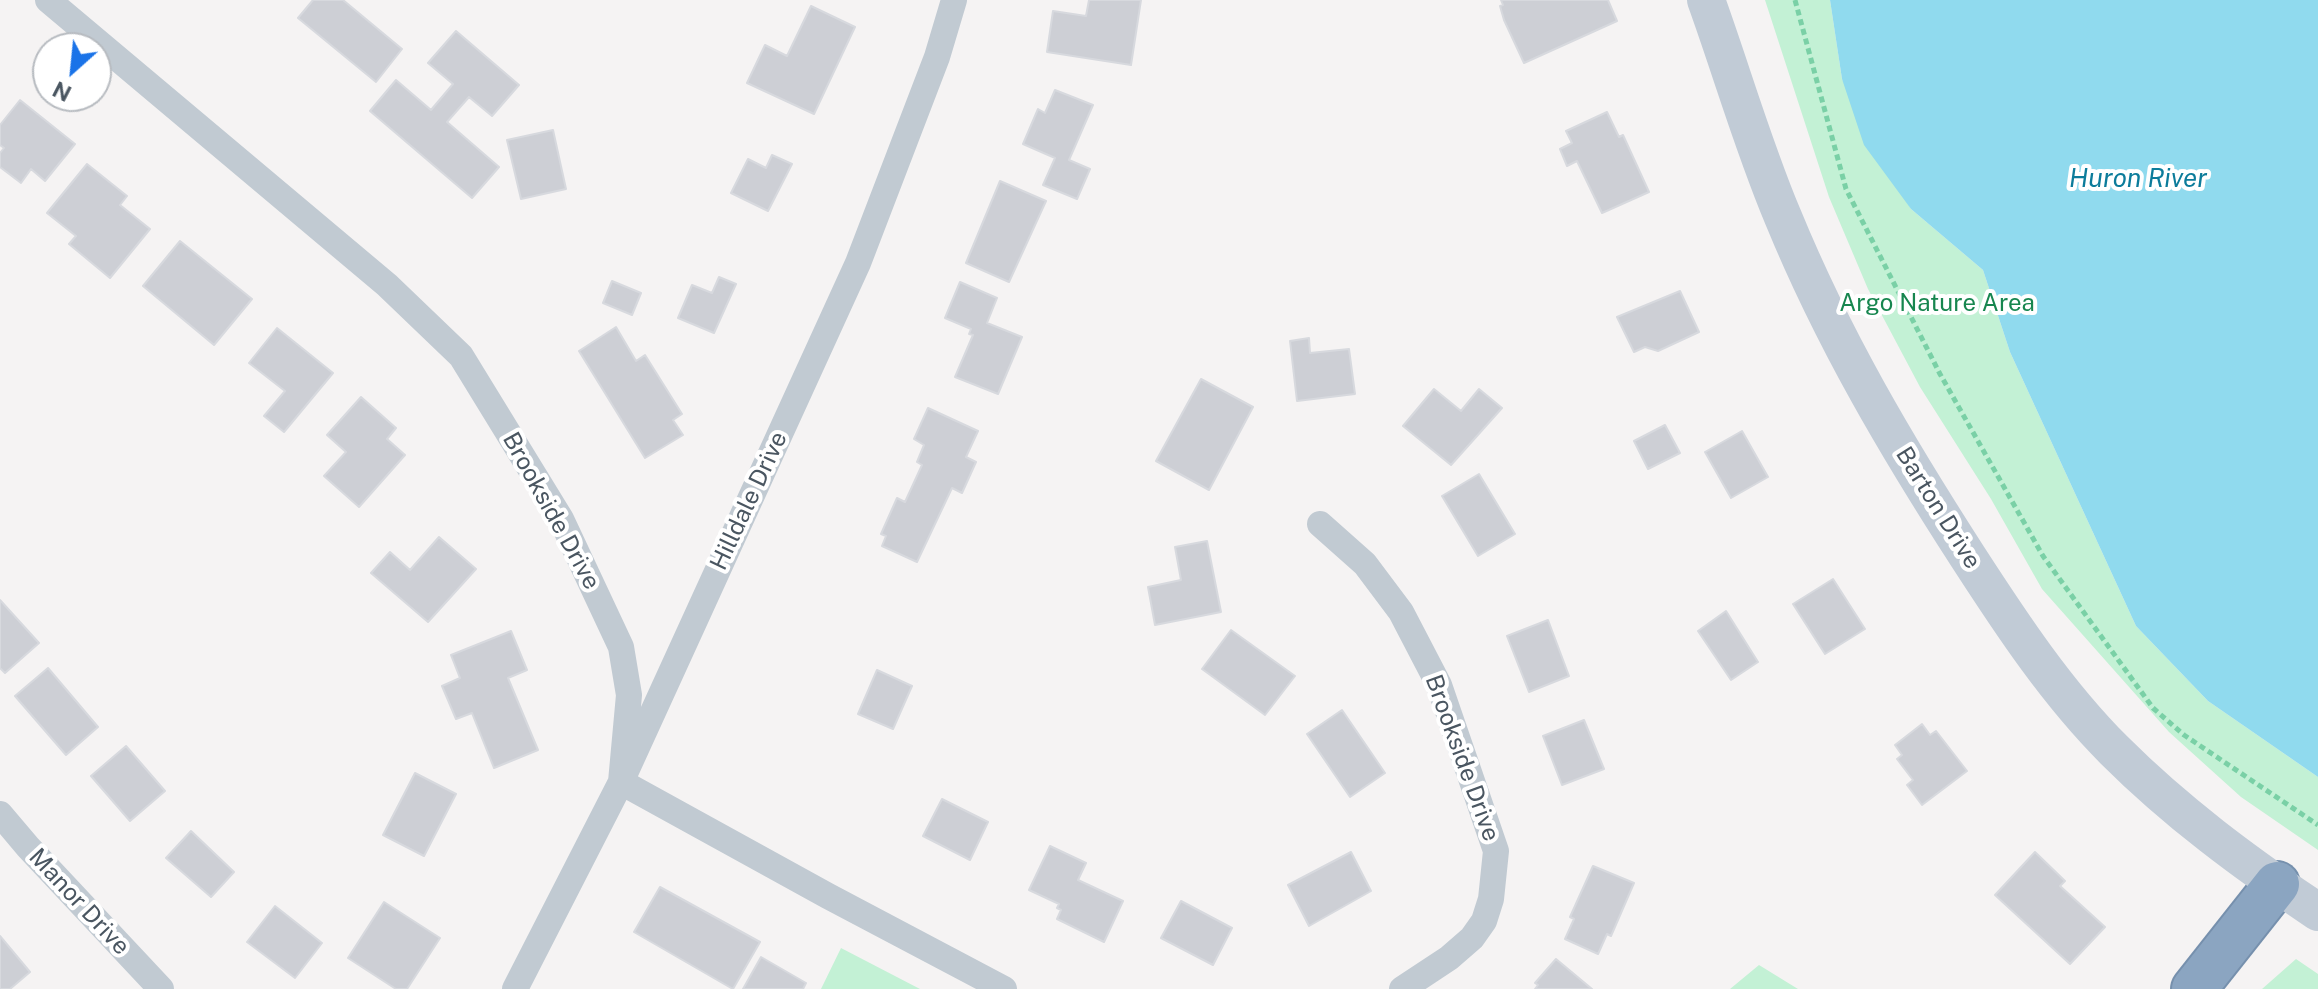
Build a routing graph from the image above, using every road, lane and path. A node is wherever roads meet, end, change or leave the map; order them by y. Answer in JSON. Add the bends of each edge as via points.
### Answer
{"nodes":[{"id":1,"x":48,"y":0,"type":"edge"},
{"id":2,"x":954,"y":0,"type":"edge"},
{"id":3,"x":1706,"y":0,"type":"edge"},
{"id":4,"x":1795,"y":0,"type":"edge"},
{"id":5,"x":1320,"y":524,"type":"dead end"},
{"id":6,"x":621,"y":782,"type":"junction"},
{"id":7,"x":0,"y":814,"type":"edge"},
{"id":8,"x":2318,"y":825,"type":"edge"},
{"id":9,"x":2277,"y":884,"type":"junction"},
{"id":10,"x":2318,"y":912,"type":"edge"},
{"id":11,"x":161,"y":989,"type":"edge"},
{"id":12,"x":515,"y":989,"type":"edge"},
{"id":13,"x":1004,"y":989,"type":"edge"},
{"id":14,"x":1402,"y":989,"type":"edge"},
{"id":15,"x":2194,"y":989,"type":"edge"}],
"edges":[{"from":1,"to":6,"type":"street","name":"Brookside Drive","via":[[387,285],[461,356],[561,519],[621,647],[629,695]]},
{"from":2,"to":6,"type":"street","name":"Hilldale Drive","via":[[858,263]]},
{"from":3,"to":9,"type":"main road","name":"Barton Drive","via":[[1782,216],[1818,296],[1856,374],[1950,529],[2022,640],[2112,748],[2188,818]]},
{"from":4,"to":8,"type":"path","via":[[1846,189],[1940,374],[2043,556],[2153,708],[2184,735]]},
{"from":5,"to":14,"type":"street","name":"Brookside Drive","via":[[1365,564],[1401,612],[1439,685],[1496,851],[1484,921],[1449,958]]},
{"from":6,"to":12,"type":"street","name":"Hilldale Drive"},
{"from":6,"to":13,"type":"street"},
{"from":7,"to":11,"type":"street","name":"Manor Drive"},
{"from":9,"to":10,"type":"main road","name":"Barton Drive"},
{"from":9,"to":15,"type":"highway"}]}
